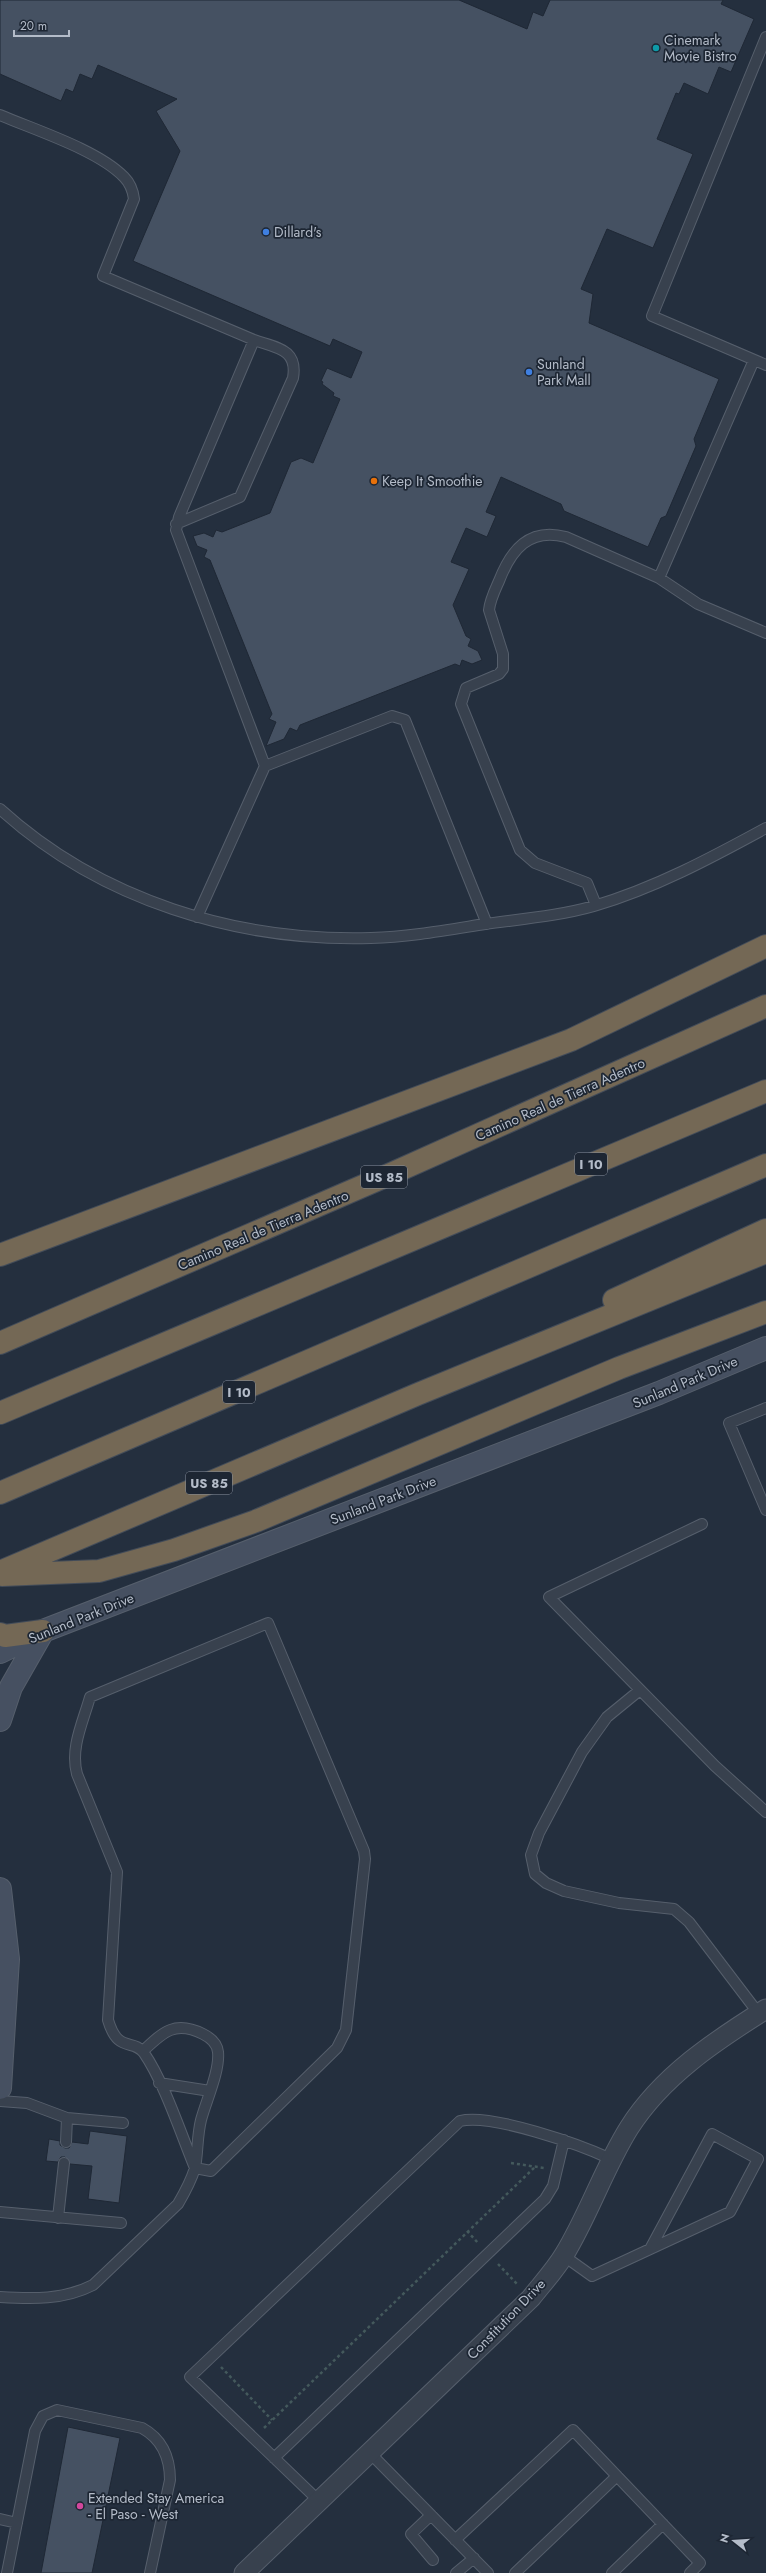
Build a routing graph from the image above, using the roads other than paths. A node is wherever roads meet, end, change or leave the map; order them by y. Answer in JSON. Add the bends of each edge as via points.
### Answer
{"nodes":[{"id":1,"x":766,"y":38,"type":"edge"},
{"id":2,"x":0,"y":115,"type":"edge"},
{"id":3,"x":254,"y":340,"type":"junction"},
{"id":4,"x":754,"y":360,"type":"junction"},
{"id":5,"x":766,"y":365,"type":"edge"},
{"id":6,"x":176,"y":524,"type":"junction"},
{"id":7,"x":660,"y":578,"type":"junction"},
{"id":8,"x":766,"y":633,"type":"edge"},
{"id":9,"x":265,"y":766,"type":"junction"},
{"id":10,"x":0,"y":809,"type":"edge"},
{"id":11,"x":766,"y":828,"type":"edge"},
{"id":12,"x":596,"y":905,"type":"junction"},
{"id":13,"x":197,"y":917,"type":"junction"},
{"id":14,"x":487,"y":924,"type":"junction"},
{"id":15,"x":766,"y":946,"type":"edge"},
{"id":16,"x":761,"y":1010,"type":"edge"},
{"id":17,"x":766,"y":1091,"type":"edge"},
{"id":18,"x":766,"y":1165,"type":"edge"},
{"id":19,"x":766,"y":1230,"type":"edge"},
{"id":20,"x":55,"y":1234,"type":"junction"},
{"id":21,"x":0,"y":1243,"type":"edge"},
{"id":22,"x":766,"y":1252,"type":"edge"},
{"id":23,"x":0,"y":1255,"type":"edge"},
{"id":24,"x":766,"y":1296,"type":"edge"},
{"id":25,"x":766,"y":1312,"type":"edge"},
{"id":26,"x":0,"y":1343,"type":"edge"},
{"id":27,"x":766,"y":1348,"type":"edge"},
{"id":28,"x":620,"y":1368,"type":"junction"},
{"id":29,"x":418,"y":1394,"type":"junction"},
{"id":30,"x":766,"y":1408,"type":"edge"},
{"id":31,"x":0,"y":1413,"type":"edge"},
{"id":32,"x":0,"y":1493,"type":"edge"},
{"id":33,"x":766,"y":1510,"type":"edge"},
{"id":34,"x":702,"y":1524,"type":"dead end"},
{"id":35,"x":0,"y":1573,"type":"edge"},
{"id":36,"x":43,"y":1631,"type":"junction"},
{"id":37,"x":0,"y":1634,"type":"edge"},
{"id":38,"x":0,"y":1652,"type":"edge"},
{"id":39,"x":640,"y":1690,"type":"junction"},
{"id":40,"x":0,"y":1720,"type":"edge"},
{"id":41,"x":766,"y":1812,"type":"edge"},
{"id":42,"x":0,"y":1889,"type":"edge"},
{"id":43,"x":762,"y":2011,"type":"edge"},
{"id":44,"x":143,"y":2051,"type":"junction"},
{"id":45,"x":159,"y":2083,"type":"junction"},
{"id":46,"x":0,"y":2088,"type":"edge"},
{"id":47,"x":210,"y":2091,"type":"junction"},
{"id":48,"x":0,"y":2101,"type":"edge"},
{"id":49,"x":67,"y":2118,"type":"junction"},
{"id":50,"x":123,"y":2123,"type":"dead end"},
{"id":51,"x":564,"y":2140,"type":"junction"},
{"id":52,"x":66,"y":2142,"type":"dead end"},
{"id":53,"x":611,"y":2159,"type":"junction"},
{"id":54,"x":64,"y":2163,"type":"dead end"},
{"id":55,"x":195,"y":2168,"type":"junction"},
{"id":56,"x":0,"y":2212,"type":"edge"},
{"id":57,"x":58,"y":2218,"type":"junction"},
{"id":58,"x":121,"y":2223,"type":"dead end"},
{"id":59,"x":650,"y":2249,"type":"junction"},
{"id":60,"x":564,"y":2256,"type":"junction"},
{"id":61,"x":0,"y":2297,"type":"edge"},
{"id":62,"x":370,"y":2453,"type":"junction"},
{"id":63,"x":274,"y":2458,"type":"junction"},
{"id":64,"x":617,"y":2476,"type":"junction"},
{"id":65,"x":319,"y":2501,"type":"junction"},
{"id":66,"x":431,"y":2515,"type":"junction"},
{"id":67,"x":0,"y":2519,"type":"edge"},
{"id":68,"x":17,"y":2523,"type":"junction"},
{"id":69,"x":663,"y":2524,"type":"junction"},
{"id":70,"x":455,"y":2540,"type":"junction"},
{"id":71,"x":474,"y":2558,"type":"junction"},
{"id":72,"x":433,"y":2560,"type":"dead end"},
{"id":73,"x":7,"y":2573,"type":"edge"},
{"id":74,"x":150,"y":2573,"type":"edge"},
{"id":75,"x":244,"y":2573,"type":"edge"},
{"id":76,"x":456,"y":2573,"type":"edge"},
{"id":77,"x":488,"y":2573,"type":"edge"},
{"id":78,"x":515,"y":2573,"type":"edge"},
{"id":79,"x":612,"y":2573,"type":"edge"},
{"id":80,"x":690,"y":2573,"type":"edge"}],
"edges":[{"from":1,"to":4,"type":"lane","via":[[652,316]]},
{"from":2,"to":3,"type":"lane","via":[[96,158],[124,177],[134,199],[103,276]]},
{"from":3,"to":6,"type":"lane"},
{"from":3,"to":6,"type":"lane","via":[[288,354],[294,364],[293,378],[240,497]]},
{"from":4,"to":5,"type":"lane"},
{"from":4,"to":7,"type":"lane"},
{"from":6,"to":9,"type":"lane","via":[[177,538]]},
{"from":7,"to":8,"type":"lane","via":[[690,600]]},
{"from":7,"to":12,"type":"lane","via":[[556,535],[535,538],[521,544],[507,561],[490,603],[489,610],[504,654],[503,669],[499,674],[466,688],[462,696],[461,704],[465,718],[520,850],[535,863],[587,883]]},
{"from":9,"to":13,"type":"lane"},
{"from":9,"to":14,"type":"lane","via":[[392,716],[405,720]]},
{"from":10,"to":13,"type":"lane","via":[[47,846],[90,872],[152,902]]},
{"from":11,"to":12,"type":"lane","via":[[662,880]]},
{"from":12,"to":14,"type":"lane","via":[[565,913]]},
{"from":13,"to":14,"type":"lane","via":[[277,934],[334,939],[390,937]]},
{"from":15,"to":20,"type":"highway","via":[[571,1040]]},
{"from":16,"to":26,"type":"highway","name":"Camino Real de Tierra Adentro","number":"US 85","via":[[393,1174]]},
{"from":17,"to":31,"type":"highway","number":"I 10"},
{"from":18,"to":32,"type":"highway","number":"I 10"},
{"from":19,"to":29,"type":"highway","via":[[689,1263]]},
{"from":20,"to":21,"type":"highway"},
{"from":20,"to":23,"type":"highway"},
{"from":22,"to":29,"type":"highway","number":"US 85"},
{"from":24,"to":28,"type":"highway"},
{"from":25,"to":28,"type":"highway"},
{"from":27,"to":36,"type":"main road","name":"Sunland Park Drive","via":[[660,1393]]},
{"from":28,"to":35,"type":"highway","via":[[256,1521],[174,1550],[99,1571],[25,1576]]},
{"from":29,"to":35,"type":"highway","number":"US 85"},
{"from":30,"to":33,"type":"lane","via":[[730,1423]]},
{"from":34,"to":39,"type":"lane","via":[[549,1596]]},
{"from":36,"to":37,"type":"highway","via":[[5,1636]]},
{"from":36,"to":38,"type":"main road","name":"Sunland Park Drive"},
{"from":36,"to":40,"type":"main road","via":[[12,1688]]},
{"from":39,"to":41,"type":"lane","via":[[715,1766]]},
{"from":39,"to":43,"type":"lane","via":[[607,1717],[582,1752],[539,1833],[531,1855],[535,1874],[546,1883],[564,1891],[619,1904],[674,1909],[688,1922]]},
{"from":42,"to":46,"type":"main road","via":[[8,1959]]},
{"from":43,"to":53,"type":"street","name":"Constitution Drive","via":[[679,2070],[630,2127]]},
{"from":44,"to":45,"type":"lane"},
{"from":44,"to":47,"type":"lane","via":[[159,2036],[174,2028],[184,2026],[208,2036],[215,2043],[218,2053]]},
{"from":44,"to":55,"type":"lane","via":[[119,2042],[108,2020],[117,1872],[77,1774],[74,1762],[75,1746],[90,1697],[268,1623],[364,1851],[346,2030],[338,2048],[211,2171]]},
{"from":45,"to":47,"type":"lane"},
{"from":45,"to":55,"type":"lane"},
{"from":47,"to":55,"type":"lane","via":[[201,2121]]},
{"from":48,"to":49,"type":"lane","via":[[27,2103]]},
{"from":49,"to":50,"type":"lane"},
{"from":49,"to":52,"type":"lane"},
{"from":51,"to":53,"type":"lane"},
{"from":51,"to":63,"type":"lane","via":[[553,2186],[545,2199]]},
{"from":51,"to":63,"type":"lane","via":[[480,2119],[460,2121],[190,2377]]},
{"from":53,"to":60,"type":"street","name":"Constitution Drive"},
{"from":54,"to":57,"type":"lane"},
{"from":55,"to":61,"type":"lane","via":[[188,2188],[178,2204],[93,2285],[77,2293],[59,2297]]},
{"from":56,"to":57,"type":"lane"},
{"from":57,"to":58,"type":"lane"},
{"from":59,"to":59,"type":"lane","via":[[730,2212],[758,2159],[712,2134]]},
{"from":59,"to":60,"type":"lane","via":[[592,2276]]},
{"from":60,"to":62,"type":"street","name":"Constitution Drive","via":[[531,2298]]},
{"from":62,"to":65,"type":"street","name":"Constitution Drive"},
{"from":62,"to":66,"type":"lane"},
{"from":63,"to":65,"type":"lane"},
{"from":64,"to":69,"type":"lane"},
{"from":64,"to":70,"type":"lane","via":[[573,2430]]},
{"from":64,"to":78,"type":"lane"},
{"from":65,"to":75,"type":"street","name":"Constitution Drive"},
{"from":66,"to":70,"type":"lane"},
{"from":66,"to":72,"type":"lane","via":[[411,2534]]},
{"from":67,"to":68,"type":"lane"},
{"from":68,"to":73,"type":"lane"},
{"from":68,"to":74,"type":"lane","via":[[35,2431],[43,2416],[57,2410],[142,2428],[153,2434],[170,2466],[170,2480]]},
{"from":69,"to":79,"type":"lane"},
{"from":69,"to":80,"type":"lane","via":[[700,2563]]},
{"from":70,"to":71,"type":"lane"},
{"from":71,"to":76,"type":"lane"},
{"from":71,"to":77,"type":"lane"}]}
